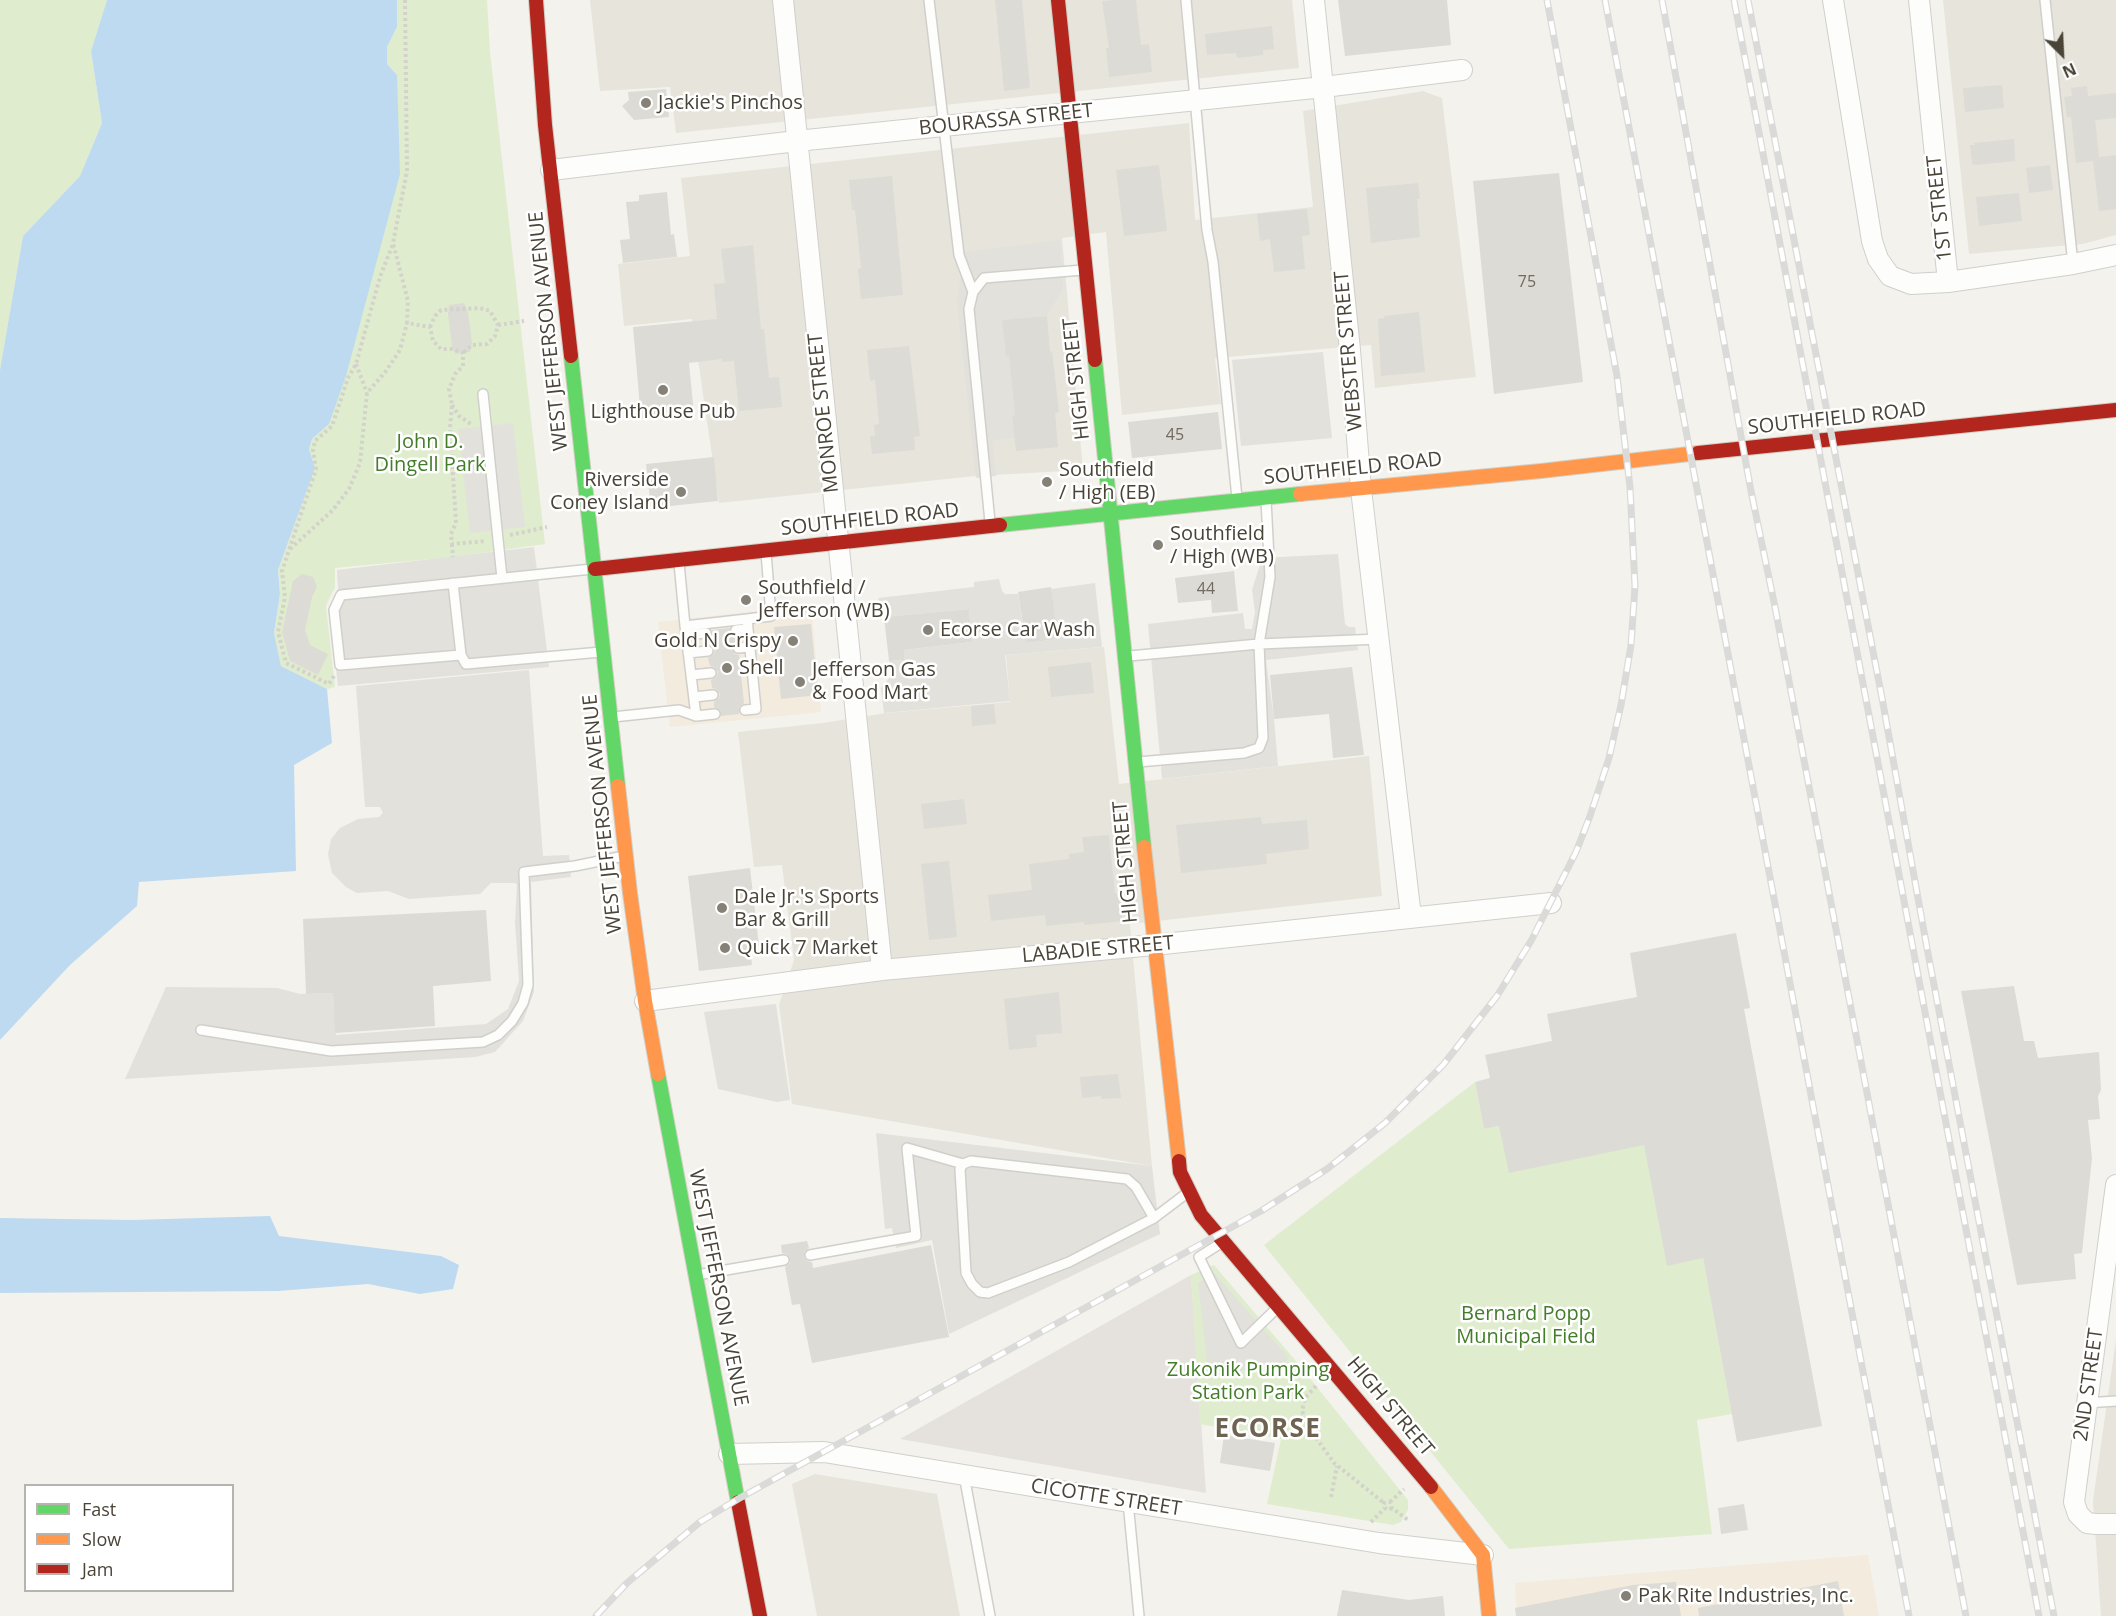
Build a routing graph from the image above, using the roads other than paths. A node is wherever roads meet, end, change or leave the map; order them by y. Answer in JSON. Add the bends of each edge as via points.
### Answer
{"nodes":[{"id":1,"x":536,"y":0,"type":"edge"},
{"id":2,"x":783,"y":0,"type":"edge"},
{"id":3,"x":929,"y":0,"type":"edge"},
{"id":4,"x":1058,"y":0,"type":"edge"},
{"id":5,"x":1186,"y":0,"type":"edge"},
{"id":6,"x":1314,"y":0,"type":"edge"},
{"id":7,"x":1833,"y":0,"type":"edge"},
{"id":8,"x":1919,"y":0,"type":"edge"},
{"id":9,"x":2045,"y":0,"type":"edge"},
{"id":10,"x":1462,"y":70,"type":"dead end"},
{"id":11,"x":1323,"y":87,"type":"junction"},
{"id":12,"x":1195,"y":100,"type":"junction"},
{"id":13,"x":1070,"y":113,"type":"junction"},
{"id":14,"x":942,"y":126,"type":"junction"},
{"id":15,"x":797,"y":141,"type":"junction"},
{"id":16,"x":550,"y":170,"type":"junction"},
{"id":17,"x":2116,"y":255,"type":"edge"},
{"id":18,"x":2073,"y":264,"type":"junction"},
{"id":19,"x":1086,"y":270,"type":"junction"},
{"id":20,"x":1948,"y":282,"type":"junction"},
{"id":21,"x":973,"y":292,"type":"junction"},
{"id":22,"x":483,"y":394,"type":"dead end"},
{"id":23,"x":2116,"y":410,"type":"edge"},
{"id":24,"x":1361,"y":489,"type":"junction"},
{"id":25,"x":1265,"y":498,"type":"junction"},
{"id":26,"x":1238,"y":500,"type":"junction"},
{"id":27,"x":1112,"y":514,"type":"junction"},
{"id":28,"x":991,"y":526,"type":"junction"},
{"id":29,"x":838,"y":543,"type":"junction"},
{"id":30,"x":765,"y":551,"type":"junction"},
{"id":31,"x":679,"y":560,"type":"junction"},
{"id":32,"x":595,"y":569,"type":"junction"},
{"id":33,"x":502,"y":578,"type":"junction"},
{"id":34,"x":453,"y":583,"type":"junction"},
{"id":35,"x":747,"y":624,"type":"junction"},
{"id":36,"x":736,"y":630,"type":"dead end"},
{"id":37,"x":686,"y":631,"type":"junction"},
{"id":38,"x":706,"y":633,"type":"dead end"},
{"id":39,"x":1379,"y":639,"type":"junction"},
{"id":40,"x":1259,"y":644,"type":"junction"},
{"id":41,"x":750,"y":647,"type":"junction"},
{"id":42,"x":738,"y":648,"type":"dead end"},
{"id":43,"x":605,"y":651,"type":"junction"},
{"id":44,"x":708,"y":651,"type":"dead end"},
{"id":45,"x":688,"y":653,"type":"junction"},
{"id":46,"x":460,"y":655,"type":"junction"},
{"id":47,"x":1126,"y":656,"type":"junction"},
{"id":48,"x":752,"y":668,"type":"junction"},
{"id":49,"x":741,"y":669,"type":"dead end"},
{"id":50,"x":711,"y":673,"type":"dead end"},
{"id":51,"x":691,"y":675,"type":"junction"},
{"id":52,"x":754,"y":690,"type":"junction"},
{"id":53,"x":743,"y":692,"type":"dead end"},
{"id":54,"x":713,"y":695,"type":"dead end"},
{"id":55,"x":694,"y":697,"type":"junction"},
{"id":56,"x":745,"y":710,"type":"dead end"},
{"id":57,"x":715,"y":714,"type":"dead end"},
{"id":58,"x":696,"y":716,"type":"junction"},
{"id":59,"x":611,"y":717,"type":"junction"},
{"id":60,"x":1136,"y":762,"type":"junction"},
{"id":61,"x":626,"y":855,"type":"junction"},
{"id":62,"x":1551,"y":903,"type":"dead end"},
{"id":63,"x":1411,"y":917,"type":"junction"},
{"id":64,"x":1154,"y":945,"type":"junction"},
{"id":65,"x":882,"y":970,"type":"junction"},
{"id":66,"x":645,"y":1001,"type":"junction"},
{"id":67,"x":201,"y":1030,"type":"dead end"},
{"id":68,"x":963,"y":1164,"type":"junction"},
{"id":69,"x":2116,"y":1185,"type":"edge"},
{"id":70,"x":1189,"y":1191,"type":"junction"},
{"id":71,"x":1154,"y":1218,"type":"junction"},
{"id":72,"x":1224,"y":1241,"type":"junction"},
{"id":73,"x":810,"y":1255,"type":"dead end"},
{"id":74,"x":784,"y":1260,"type":"dead end"},
{"id":75,"x":695,"y":1275,"type":"junction"},
{"id":76,"x":1279,"y":1306,"type":"junction"},
{"id":77,"x":2116,"y":1401,"type":"edge"},
{"id":78,"x":2086,"y":1403,"type":"junction"},
{"id":79,"x":729,"y":1454,"type":"junction"},
{"id":80,"x":964,"y":1475,"type":"junction"},
{"id":81,"x":1128,"y":1502,"type":"junction"},
{"id":82,"x":2116,"y":1524,"type":"edge"},
{"id":83,"x":1483,"y":1555,"type":"junction"},
{"id":84,"x":760,"y":1616,"type":"edge"},
{"id":85,"x":990,"y":1616,"type":"edge"},
{"id":86,"x":1139,"y":1616,"type":"edge"},
{"id":87,"x":1489,"y":1616,"type":"edge"}],
"edges":[{"from":1,"to":16,"type":"main road","name":"WEST JEFFERSON AVENUE"},
{"from":2,"to":15,"type":"street","name":"MONROE STREET"},
{"from":3,"to":14,"type":"lane"},
{"from":4,"to":13,"type":"main road","name":"HIGH STREET"},
{"from":5,"to":12,"type":"lane"},
{"from":6,"to":11,"type":"street","name":"WEBSTER STREET"},
{"from":7,"to":20,"type":"street","via":[[1872,242],[1878,259],[1890,276],[1911,284]]},
{"from":8,"to":20,"type":"street","name":"1ST STREET"},
{"from":9,"to":18,"type":"lane"},
{"from":10,"to":11,"type":"street","name":"BOURASSA STREET"},
{"from":11,"to":12,"type":"street","name":"BOURASSA STREET"},
{"from":11,"to":24,"type":"street","name":"WEBSTER STREET"},
{"from":12,"to":13,"type":"street","name":"BOURASSA STREET"},
{"from":12,"to":26,"type":"lane"},
{"from":13,"to":14,"type":"street","name":"BOURASSA STREET"},
{"from":13,"to":19,"type":"main road","name":"HIGH STREET"},
{"from":14,"to":15,"type":"street","name":"BOURASSA STREET"},
{"from":14,"to":21,"type":"lane","via":[[959,255]]},
{"from":15,"to":16,"type":"street","name":"BOURASSA STREET"},
{"from":15,"to":29,"type":"street","name":"MONROE STREET"},
{"from":16,"to":32,"type":"main road","name":"WEST JEFFERSON AVENUE"},
{"from":17,"to":18,"type":"street","name":"1ST STREET"},
{"from":18,"to":20,"type":"street","name":"1ST STREET"},
{"from":19,"to":21,"type":"lane","via":[[984,279]]},
{"from":19,"to":27,"type":"main road","name":"HIGH STREET"},
{"from":21,"to":28,"type":"lane","via":[[969,309]]},
{"from":22,"to":33,"type":"lane"},
{"from":23,"to":24,"type":"main road","name":"SOUTHFIELD ROAD"},
{"from":24,"to":25,"type":"main road","name":"SOUTHFIELD ROAD"},
{"from":24,"to":39,"type":"street","name":"WEBSTER STREET"},
{"from":25,"to":26,"type":"main road","name":"SOUTHFIELD ROAD"},
{"from":25,"to":40,"type":"lane","via":[[1270,577]]},
{"from":26,"to":27,"type":"main road","name":"SOUTHFIELD ROAD"},
{"from":27,"to":28,"type":"main road","name":"SOUTHFIELD ROAD"},
{"from":27,"to":47,"type":"main road","name":"HIGH STREET"},
{"from":28,"to":29,"type":"main road","name":"SOUTHFIELD ROAD"},
{"from":29,"to":30,"type":"main road","name":"SOUTHFIELD ROAD"},
{"from":29,"to":65,"type":"street","name":"MONROE STREET"},
{"from":30,"to":31,"type":"main road","name":"SOUTHFIELD ROAD"},
{"from":30,"to":35,"type":"lane","via":[[771,616]]},
{"from":31,"to":32,"type":"main road","name":"SOUTHFIELD ROAD"},
{"from":31,"to":37,"type":"lane"},
{"from":32,"to":33,"type":"lane"},
{"from":32,"to":43,"type":"main road","name":"WEST JEFFERSON AVENUE"},
{"from":33,"to":34,"type":"lane"},
{"from":34,"to":46,"type":"lane"},
{"from":34,"to":46,"type":"lane","via":[[341,595],[334,610],[340,665]]},
{"from":35,"to":36,"type":"lane"},
{"from":35,"to":37,"type":"lane"},
{"from":35,"to":41,"type":"lane"},
{"from":37,"to":38,"type":"lane"},
{"from":37,"to":45,"type":"lane"},
{"from":39,"to":40,"type":"lane"},
{"from":39,"to":63,"type":"street","name":"WEBSTER STREET"},
{"from":40,"to":47,"type":"lane"},
{"from":40,"to":60,"type":"lane","via":[[1263,738],[1258,748],[1244,753]]},
{"from":41,"to":42,"type":"lane"},
{"from":41,"to":48,"type":"lane"},
{"from":43,"to":46,"type":"lane","via":[[466,664]]},
{"from":43,"to":59,"type":"main road","name":"WEST JEFFERSON AVENUE"},
{"from":44,"to":45,"type":"lane"},
{"from":45,"to":51,"type":"lane"},
{"from":47,"to":60,"type":"main road","name":"HIGH STREET"},
{"from":48,"to":49,"type":"lane"},
{"from":48,"to":52,"type":"lane"},
{"from":50,"to":51,"type":"lane"},
{"from":51,"to":55,"type":"lane"},
{"from":52,"to":53,"type":"lane"},
{"from":52,"to":56,"type":"lane","via":[[756,709]]},
{"from":54,"to":55,"type":"lane"},
{"from":55,"to":58,"type":"lane"},
{"from":57,"to":58,"type":"lane"},
{"from":58,"to":59,"type":"lane","via":[[680,710]]},
{"from":59,"to":61,"type":"main road","name":"WEST JEFFERSON AVENUE"},
{"from":60,"to":64,"type":"main road","name":"HIGH STREET"},
{"from":61,"to":66,"type":"main road","name":"WEST JEFFERSON AVENUE"},
{"from":61,"to":67,"type":"lane","via":[[524,872],[528,985],[512,1022],[483,1042],[331,1051]]},
{"from":62,"to":63,"type":"street","name":"LABADIE STREET"},
{"from":63,"to":64,"type":"street","name":"LABADIE STREET"},
{"from":64,"to":65,"type":"street","name":"LABADIE STREET"},
{"from":64,"to":70,"type":"main road","name":"HIGH STREET","via":[[1177,1156]]},
{"from":65,"to":66,"type":"street","name":"LABADIE STREET"},
{"from":66,"to":75,"type":"main road","name":"WEST JEFFERSON AVENUE"},
{"from":68,"to":71,"type":"lane","via":[[971,1161],[1127,1179]]},
{"from":68,"to":71,"type":"lane","via":[[960,1169],[966,1273],[980,1292],[988,1293],[1032,1278]]},
{"from":68,"to":73,"type":"lane","via":[[907,1148],[916,1236]]},
{"from":69,"to":78,"type":"street","name":"2ND STREET"},
{"from":70,"to":71,"type":"lane"},
{"from":70,"to":72,"type":"main road","name":"HIGH STREET","via":[[1201,1215]]},
{"from":72,"to":76,"type":"main road","name":"HIGH STREET"},
{"from":72,"to":76,"type":"lane","via":[[1199,1257],[1240,1343]]},
{"from":74,"to":75,"type":"lane"},
{"from":75,"to":79,"type":"main road","name":"WEST JEFFERSON AVENUE"},
{"from":76,"to":83,"type":"main road","name":"HIGH STREET","via":[[1420,1472]]},
{"from":77,"to":78,"type":"lane"},
{"from":78,"to":82,"type":"street","name":"2ND STREET","via":[[2074,1502],[2078,1514],[2087,1522]]},
{"from":79,"to":80,"type":"street","name":"CICOTTE STREET","via":[[824,1452]]},
{"from":79,"to":84,"type":"main road","name":"WEST JEFFERSON AVENUE"},
{"from":80,"to":81,"type":"street","name":"CICOTTE STREET"},
{"from":80,"to":85,"type":"lane"},
{"from":81,"to":83,"type":"street","name":"CICOTTE STREET","via":[[1379,1543]]},
{"from":81,"to":86,"type":"lane"},
{"from":83,"to":87,"type":"main road"}]}
